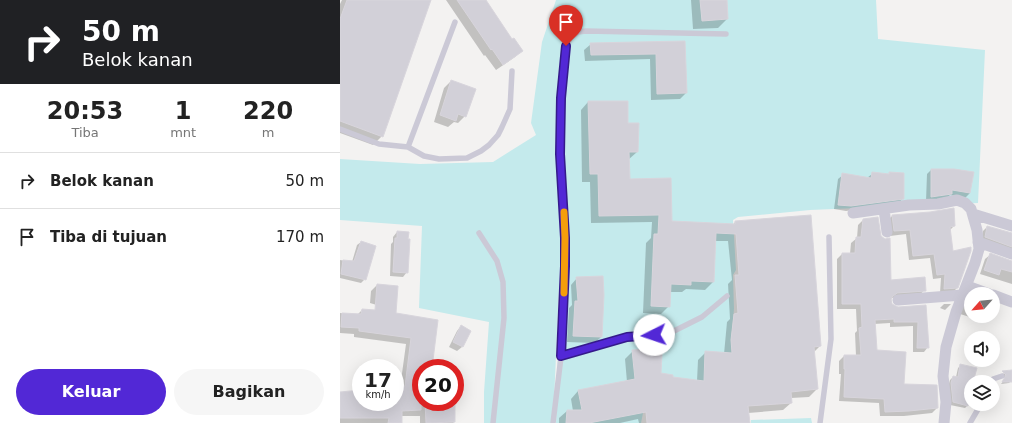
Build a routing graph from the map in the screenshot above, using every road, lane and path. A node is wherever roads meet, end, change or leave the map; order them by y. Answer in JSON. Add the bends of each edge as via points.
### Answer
{"nodes":[{"id":1,"x":455,"y":22,"type":"dead end"},
{"id":2,"x":726,"y":34,"type":"dead end"},
{"id":3,"x":512,"y":71,"type":"dead end"},
{"id":4,"x":340,"y":129,"type":"edge"},
{"id":5,"x":408,"y":148,"type":"junction"},
{"id":6,"x":884,"y":209,"type":"junction"},
{"id":7,"x":853,"y":213,"type":"dead end"},
{"id":8,"x":973,"y":214,"type":"junction"},
{"id":9,"x":1012,"y":226,"type":"edge"},
{"id":10,"x":887,"y":232,"type":"dead end"},
{"id":11,"x":479,"y":233,"type":"dead end"},
{"id":12,"x":829,"y":237,"type":"dead end"},
{"id":13,"x":978,"y":242,"type":"junction"},
{"id":14,"x":1012,"y":254,"type":"edge"},
{"id":15,"x":965,"y":287,"type":"edge"},
{"id":16,"x":964,"y":290,"type":"joint"},
{"id":17,"x":727,"y":296,"type":"dead end"},
{"id":18,"x":1000,"y":298,"type":"edge"},
{"id":19,"x":898,"y":300,"type":"dead end"},
{"id":20,"x":1012,"y":302,"type":"edge"},
{"id":21,"x":561,"y":356,"type":"junction"},
{"id":22,"x":977,"y":411,"type":"edge"},
{"id":23,"x":493,"y":423,"type":"edge"},
{"id":24,"x":553,"y":423,"type":"edge"},
{"id":25,"x":820,"y":423,"type":"edge"},
{"id":26,"x":944,"y":423,"type":"edge"},
{"id":27,"x":970,"y":423,"type":"edge"}],
"edges":[{"from":1,"to":5,"type":"lane"},
{"from":2,"to":21,"type":"lane","via":[[586,31],[578,32],[570,38],[566,46],[561,98],[560,154],[565,273]]},
{"from":3,"to":5,"type":"lane","via":[[507,119],[498,135],[481,151],[467,158],[439,159],[424,156]]},
{"from":4,"to":5,"type":"lane","via":[[380,144]]},
{"from":6,"to":7,"type":"street"},
{"from":6,"to":8,"type":"street","via":[[957,200],[969,205]]},
{"from":6,"to":10,"type":"street"},
{"from":8,"to":9,"type":"street"},
{"from":8,"to":13,"type":"street"},
{"from":11,"to":23,"type":"lane","via":[[497,261],[503,282],[504,318]]},
{"from":12,"to":25,"type":"lane","via":[[831,339]]},
{"from":13,"to":14,"type":"street"},
{"from":13,"to":15,"type":"street","via":[[979,249]]},
{"from":16,"to":19,"type":"street"},
{"from":16,"to":26,"type":"street","via":[[949,335],[944,366]]},
{"from":17,"to":21,"type":"lane","via":[[702,317],[672,332],[627,337]]},
{"from":18,"to":20,"type":"street"},
{"from":21,"to":24,"type":"lane"},
{"from":22,"to":27,"type":"lane"}]}
